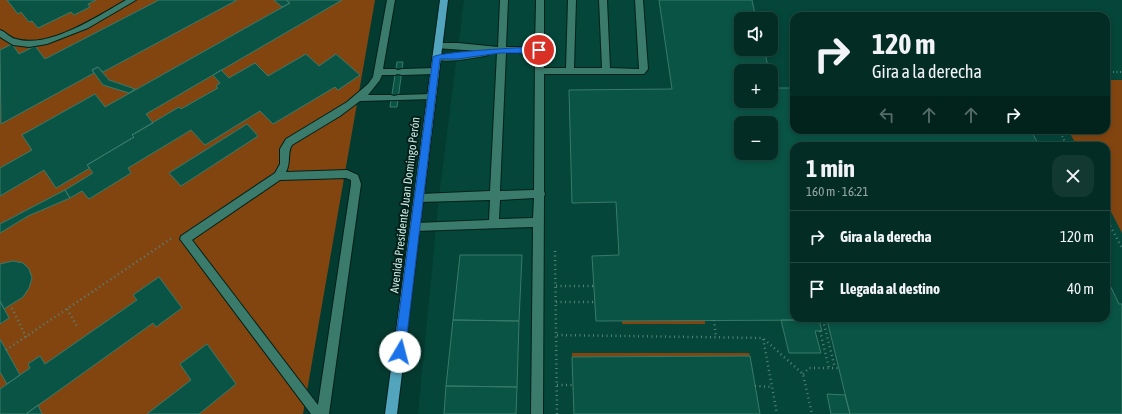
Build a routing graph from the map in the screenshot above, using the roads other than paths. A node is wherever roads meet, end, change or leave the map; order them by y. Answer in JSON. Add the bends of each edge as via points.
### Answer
{"nodes":[{"id":1,"x":132,"y":0,"type":"edge"},
{"id":2,"x":391,"y":0,"type":"edge"},
{"id":3,"x":444,"y":0,"type":"edge"},
{"id":4,"x":504,"y":0,"type":"edge"},
{"id":5,"x":540,"y":0,"type":"edge"},
{"id":6,"x":572,"y":0,"type":"edge"},
{"id":7,"x":603,"y":0,"type":"edge"},
{"id":8,"x":639,"y":0,"type":"edge"},
{"id":9,"x":0,"y":33,"type":"edge"},
{"id":10,"x":438,"y":46,"type":"junction"},
{"id":11,"x":500,"y":50,"type":"junction"},
{"id":12,"x":539,"y":50,"type":"junction"},
{"id":13,"x":437,"y":57,"type":"junction"},
{"id":14,"x":435,"y":71,"type":"junction"},
{"id":15,"x":539,"y":71,"type":"junction"},
{"id":16,"x":570,"y":71,"type":"junction"},
{"id":17,"x":378,"y":72,"type":"junction"},
{"id":18,"x":606,"y":72,"type":"junction"},
{"id":19,"x":432,"y":97,"type":"junction"},
{"id":20,"x":359,"y":98,"type":"junction"},
{"id":21,"x":278,"y":176,"type":"junction"},
{"id":22,"x":540,"y":194,"type":"junction"},
{"id":23,"x":495,"y":196,"type":"junction"},
{"id":24,"x":420,"y":198,"type":"junction"},
{"id":25,"x":539,"y":222,"type":"junction"},
{"id":26,"x":494,"y":224,"type":"junction"},
{"id":27,"x":416,"y":227,"type":"junction"},
{"id":28,"x":318,"y":414,"type":"edge"},
{"id":29,"x":324,"y":414,"type":"edge"},
{"id":30,"x":391,"y":414,"type":"edge"},
{"id":31,"x":537,"y":414,"type":"edge"}],
"edges":[{"from":1,"to":9,"type":"lane","via":[[67,34],[43,43],[22,45],[6,40]]},
{"from":2,"to":17,"type":"lane"},
{"from":3,"to":10,"type":"main road","name":"Avenida Presidente Juan Domingo Perón"},
{"from":4,"to":11,"type":"lane"},
{"from":5,"to":12,"type":"lane"},
{"from":6,"to":16,"type":"lane"},
{"from":7,"to":18,"type":"lane"},
{"from":8,"to":18,"type":"lane","via":[[644,69],[641,72]]},
{"from":10,"to":11,"type":"lane"},
{"from":10,"to":13,"type":"main road","name":"Avenida Presidente Juan Domingo Perón"},
{"from":11,"to":12,"type":"lane"},
{"from":11,"to":13,"type":"lane"},
{"from":11,"to":23,"type":"lane"},
{"from":12,"to":15,"type":"lane"},
{"from":13,"to":14,"type":"main road","name":"Avenida Presidente Juan Domingo Perón"},
{"from":14,"to":17,"type":"lane"},
{"from":14,"to":19,"type":"main road","name":"Avenida Presidente Juan Domingo Perón"},
{"from":15,"to":16,"type":"lane"},
{"from":15,"to":22,"type":"lane"},
{"from":16,"to":18,"type":"lane"},
{"from":17,"to":20,"type":"lane","via":[[374,84]]},
{"from":19,"to":20,"type":"lane"},
{"from":19,"to":24,"type":"main road","name":"Avenida Presidente Juan Domingo Perón"},
{"from":20,"to":21,"type":"lane","via":[[289,142],[285,149],[285,164]]},
{"from":21,"to":28,"type":"lane","via":[[185,239]]},
{"from":21,"to":29,"type":"lane","via":[[347,174],[355,178]]},
{"from":22,"to":23,"type":"lane"},
{"from":22,"to":25,"type":"lane"},
{"from":23,"to":24,"type":"lane"},
{"from":23,"to":26,"type":"lane"},
{"from":24,"to":27,"type":"main road","name":"Avenida Presidente Juan Domingo Perón"},
{"from":25,"to":26,"type":"lane"},
{"from":25,"to":31,"type":"lane"},
{"from":26,"to":27,"type":"lane"},
{"from":27,"to":30,"type":"main road","name":"Avenida Presidente Juan Domingo Perón"}]}
